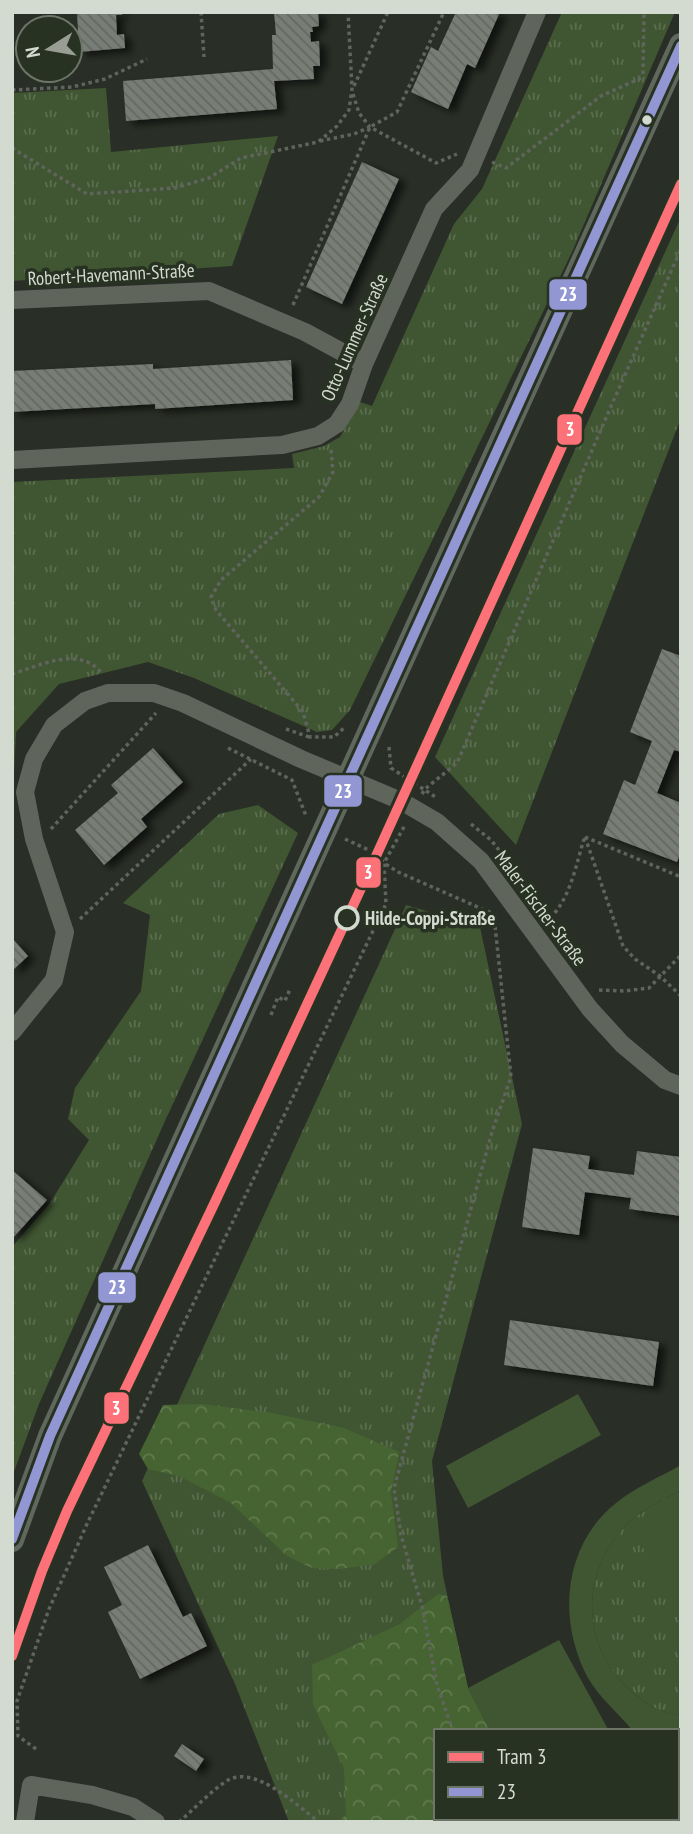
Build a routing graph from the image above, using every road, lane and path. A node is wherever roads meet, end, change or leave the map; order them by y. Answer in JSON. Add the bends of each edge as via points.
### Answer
{"nodes":[{"id":1,"x":201,"y":12,"type":"edge"},
{"id":2,"x":348,"y":12,"type":"edge"},
{"id":3,"x":388,"y":12,"type":"edge"},
{"id":4,"x":444,"y":12,"type":"edge"},
{"id":5,"x":537,"y":12,"type":"edge"},
{"id":6,"x":681,"y":45,"type":"edge"},
{"id":7,"x":204,"y":57,"type":"dead end"},
{"id":8,"x":147,"y":59,"type":"dead end"},
{"id":9,"x":642,"y":77,"type":"dead end"},
{"id":10,"x":352,"y":89,"type":"junction"},
{"id":11,"x":12,"y":90,"type":"edge"},
{"id":12,"x":370,"y":127,"type":"junction"},
{"id":13,"x":318,"y":142,"type":"junction"},
{"id":14,"x":12,"y":148,"type":"edge"},
{"id":15,"x":476,"y":155,"type":"junction"},
{"id":16,"x":681,"y":249,"type":"edge"},
{"id":17,"x":12,"y":300,"type":"edge"},
{"id":18,"x":285,"y":324,"type":"junction"},
{"id":19,"x":364,"y":364,"type":"junction"},
{"id":20,"x":324,"y":432,"type":"junction"},
{"id":21,"x":12,"y":460,"type":"edge"},
{"id":22,"x":12,"y":674,"type":"edge"},
{"id":23,"x":108,"y":693,"type":"junction"},
{"id":24,"x":157,"y":711,"type":"dead end"},
{"id":25,"x":310,"y":737,"type":"dead end"},
{"id":26,"x":227,"y":747,"type":"dead end"},
{"id":27,"x":251,"y":759,"type":"junction"},
{"id":28,"x":349,"y":778,"type":"junction"},
{"id":29,"x":415,"y":808,"type":"junction"},
{"id":30,"x":326,"y":830,"type":"junction"},
{"id":31,"x":46,"y":835,"type":"dead end"},
{"id":32,"x":584,"y":838,"type":"junction"},
{"id":33,"x":384,"y":863,"type":"junction"},
{"id":34,"x":681,"y":877,"type":"edge"},
{"id":35,"x":516,"y":909,"type":"junction"},
{"id":36,"x":494,"y":916,"type":"junction"},
{"id":37,"x":550,"y":918,"type":"dead end"},
{"id":38,"x":65,"y":932,"type":"junction"},
{"id":39,"x":290,"y":989,"type":"dead end"},
{"id":40,"x":681,"y":996,"type":"edge"},
{"id":41,"x":271,"y":1015,"type":"dead end"},
{"id":42,"x":12,"y":1032,"type":"edge"},
{"id":43,"x":681,"y":1086,"type":"edge"},
{"id":44,"x":12,"y":1540,"type":"edge"},
{"id":45,"x":452,"y":1729,"type":"edge"},
{"id":46,"x":36,"y":1749,"type":"dead end"},
{"id":47,"x":25,"y":1822,"type":"edge"},
{"id":48,"x":156,"y":1822,"type":"edge"},
{"id":49,"x":179,"y":1822,"type":"edge"},
{"id":50,"x":319,"y":1822,"type":"edge"}],
"edges":[{"from":1,"to":7,"type":"path"},
{"from":2,"to":10,"type":"path"},
{"from":3,"to":10,"type":"path"},
{"from":4,"to":12,"type":"path","via":[[397,113]]},
{"from":5,"to":15,"type":"street","name":"Otto-Lummer-Straße"},
{"from":6,"to":28,"type":"main road"},
{"from":8,"to":11,"type":"path","via":[[105,79],[72,87]]},
{"from":9,"to":15,"type":"path","via":[[601,96],[506,168]]},
{"from":10,"to":12,"type":"path","via":[[359,113]]},
{"from":10,"to":13,"type":"path","via":[[349,110]]},
{"from":12,"to":13,"type":"path"},
{"from":12,"to":15,"type":"path","via":[[436,163],[467,149]]},
{"from":12,"to":18,"type":"path"},
{"from":13,"to":14,"type":"path","via":[[241,158],[209,178],[175,188],[87,194]]},
{"from":15,"to":19,"type":"street","name":"Otto-Lummer-Straße","via":[[470,170],[434,209]]},
{"from":16,"to":29,"type":"path","via":[[457,763],[425,789]]},
{"from":17,"to":18,"type":"street","name":"Robert-Havemann-Straße","via":[[209,291]]},
{"from":18,"to":19,"type":"street","name":"Robert-Havemann-Straße"},
{"from":19,"to":20,"type":"street","name":"Otto-Lummer-Straße","via":[[350,404],[337,424]]},
{"from":20,"to":21,"type":"street","name":"Otto-Lummer-Straße","via":[[282,445]]},
{"from":20,"to":25,"type":"path","via":[[333,472],[319,497],[221,580],[211,597],[216,610],[303,712]]},
{"from":22,"to":23,"type":"path","via":[[62,659],[84,659],[97,667]]},
{"from":23,"to":28,"type":"street","via":[[154,693],[183,703]]},
{"from":23,"to":38,"type":"street","via":[[85,701],[54,725],[34,759],[25,792],[34,839]]},
{"from":24,"to":31,"type":"path"},
{"from":26,"to":27,"type":"path"},
{"from":27,"to":30,"type":"path","via":[[292,780],[307,819]]},
{"from":27,"to":38,"type":"path"},
{"from":28,"to":29,"type":"street","name":"Maler-Fischer-Straße"},
{"from":28,"to":30,"type":"main road"},
{"from":29,"to":33,"type":"path"},
{"from":29,"to":35,"type":"street","name":"Maler-Fischer-Straße","via":[[481,861]]},
{"from":30,"to":33,"type":"path","via":[[377,853]]},
{"from":30,"to":44,"type":"main road","via":[[50,1436]]},
{"from":32,"to":34,"type":"path"},
{"from":32,"to":37,"type":"path","via":[[560,909]]},
{"from":32,"to":40,"type":"path","via":[[622,946]]},
{"from":33,"to":36,"type":"path"},
{"from":33,"to":46,"type":"path","via":[[386,904],[49,1609],[17,1702],[18,1736]]},
{"from":35,"to":36,"type":"path"},
{"from":35,"to":43,"type":"street","name":"Maler-Fischer-Straße","via":[[590,1009],[622,1044],[664,1080]]},
{"from":36,"to":45,"type":"path","via":[[511,1077],[394,1488],[437,1685]]},
{"from":38,"to":42,"type":"street","via":[[54,980]]},
{"from":39,"to":41,"type":"path","via":[[285,1001],[278,997]]},
{"from":47,"to":48,"type":"street","via":[[31,1785],[133,1807]]},
{"from":49,"to":50,"type":"path","via":[[227,1780],[243,1775],[260,1779]]}]}
